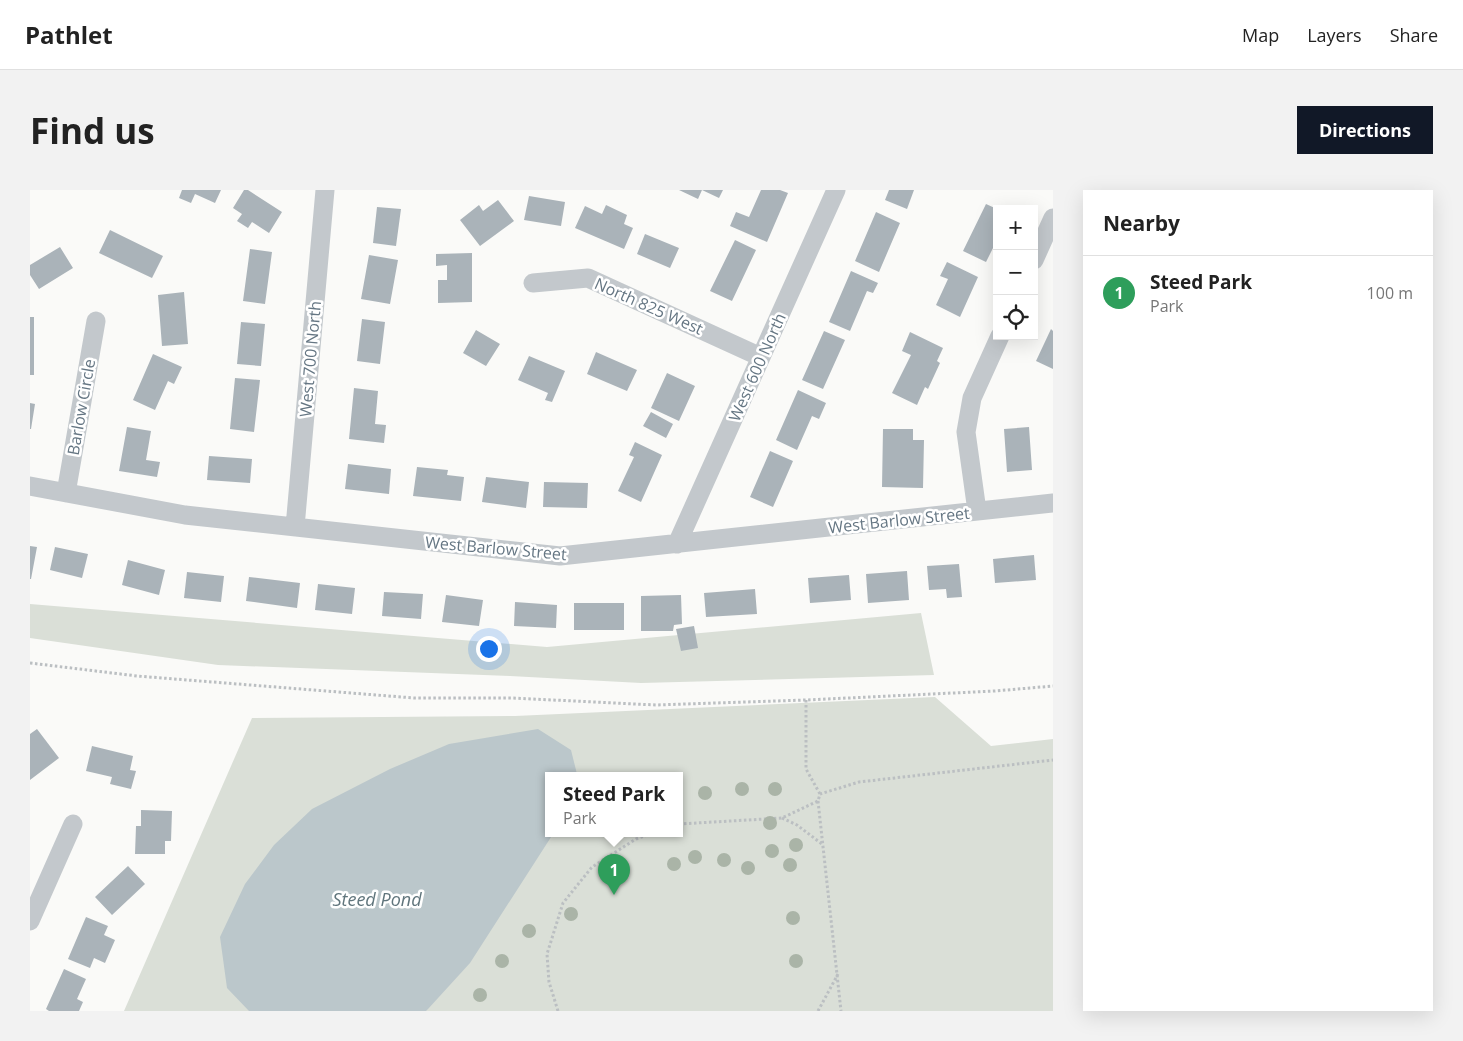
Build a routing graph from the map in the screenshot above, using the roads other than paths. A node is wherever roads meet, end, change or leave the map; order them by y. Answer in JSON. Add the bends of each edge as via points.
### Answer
{"nodes":[{"id":1,"x":325,"y":190,"type":"edge"},
{"id":2,"x":836,"y":190,"type":"edge"},
{"id":3,"x":1053,"y":218,"type":"edge"},
{"id":4,"x":1038,"y":251,"type":"edge"},
{"id":5,"x":533,"y":283,"type":"dead end"},
{"id":6,"x":96,"y":321,"type":"dead end"},
{"id":7,"x":998,"y":340,"type":"edge"},
{"id":8,"x":761,"y":357,"type":"junction"},
{"id":9,"x":30,"y":486,"type":"edge"},
{"id":10,"x":66,"y":493,"type":"junction"},
{"id":11,"x":1053,"y":503,"type":"edge"},
{"id":12,"x":977,"y":511,"type":"junction"},
{"id":13,"x":295,"y":527,"type":"junction"},
{"id":14,"x":677,"y":544,"type":"junction"},
{"id":15,"x":73,"y":824,"type":"dead end"},
{"id":16,"x":30,"y":921,"type":"edge"}],
"edges":[{"from":1,"to":13,"type":"street","name":"West 700 North"},
{"from":2,"to":8,"type":"street","name":"West 600 North"},
{"from":3,"to":4,"type":"street"},
{"from":5,"to":8,"type":"street","name":"North 825 West","via":[[588,278]]},
{"from":6,"to":10,"type":"street","name":"Barlow Circle"},
{"from":7,"to":12,"type":"street","via":[[972,398],[966,432]]},
{"from":8,"to":14,"type":"street","name":"West 600 North"},
{"from":9,"to":10,"type":"street","name":"West Barlow Street"},
{"from":10,"to":13,"type":"street","name":"West Barlow Street","via":[[185,515]]},
{"from":11,"to":12,"type":"street","name":"West Barlow Street"},
{"from":12,"to":14,"type":"street","name":"West Barlow Street"},
{"from":13,"to":14,"type":"street","name":"West Barlow Street","via":[[560,556]]},
{"from":15,"to":16,"type":"street"}]}
